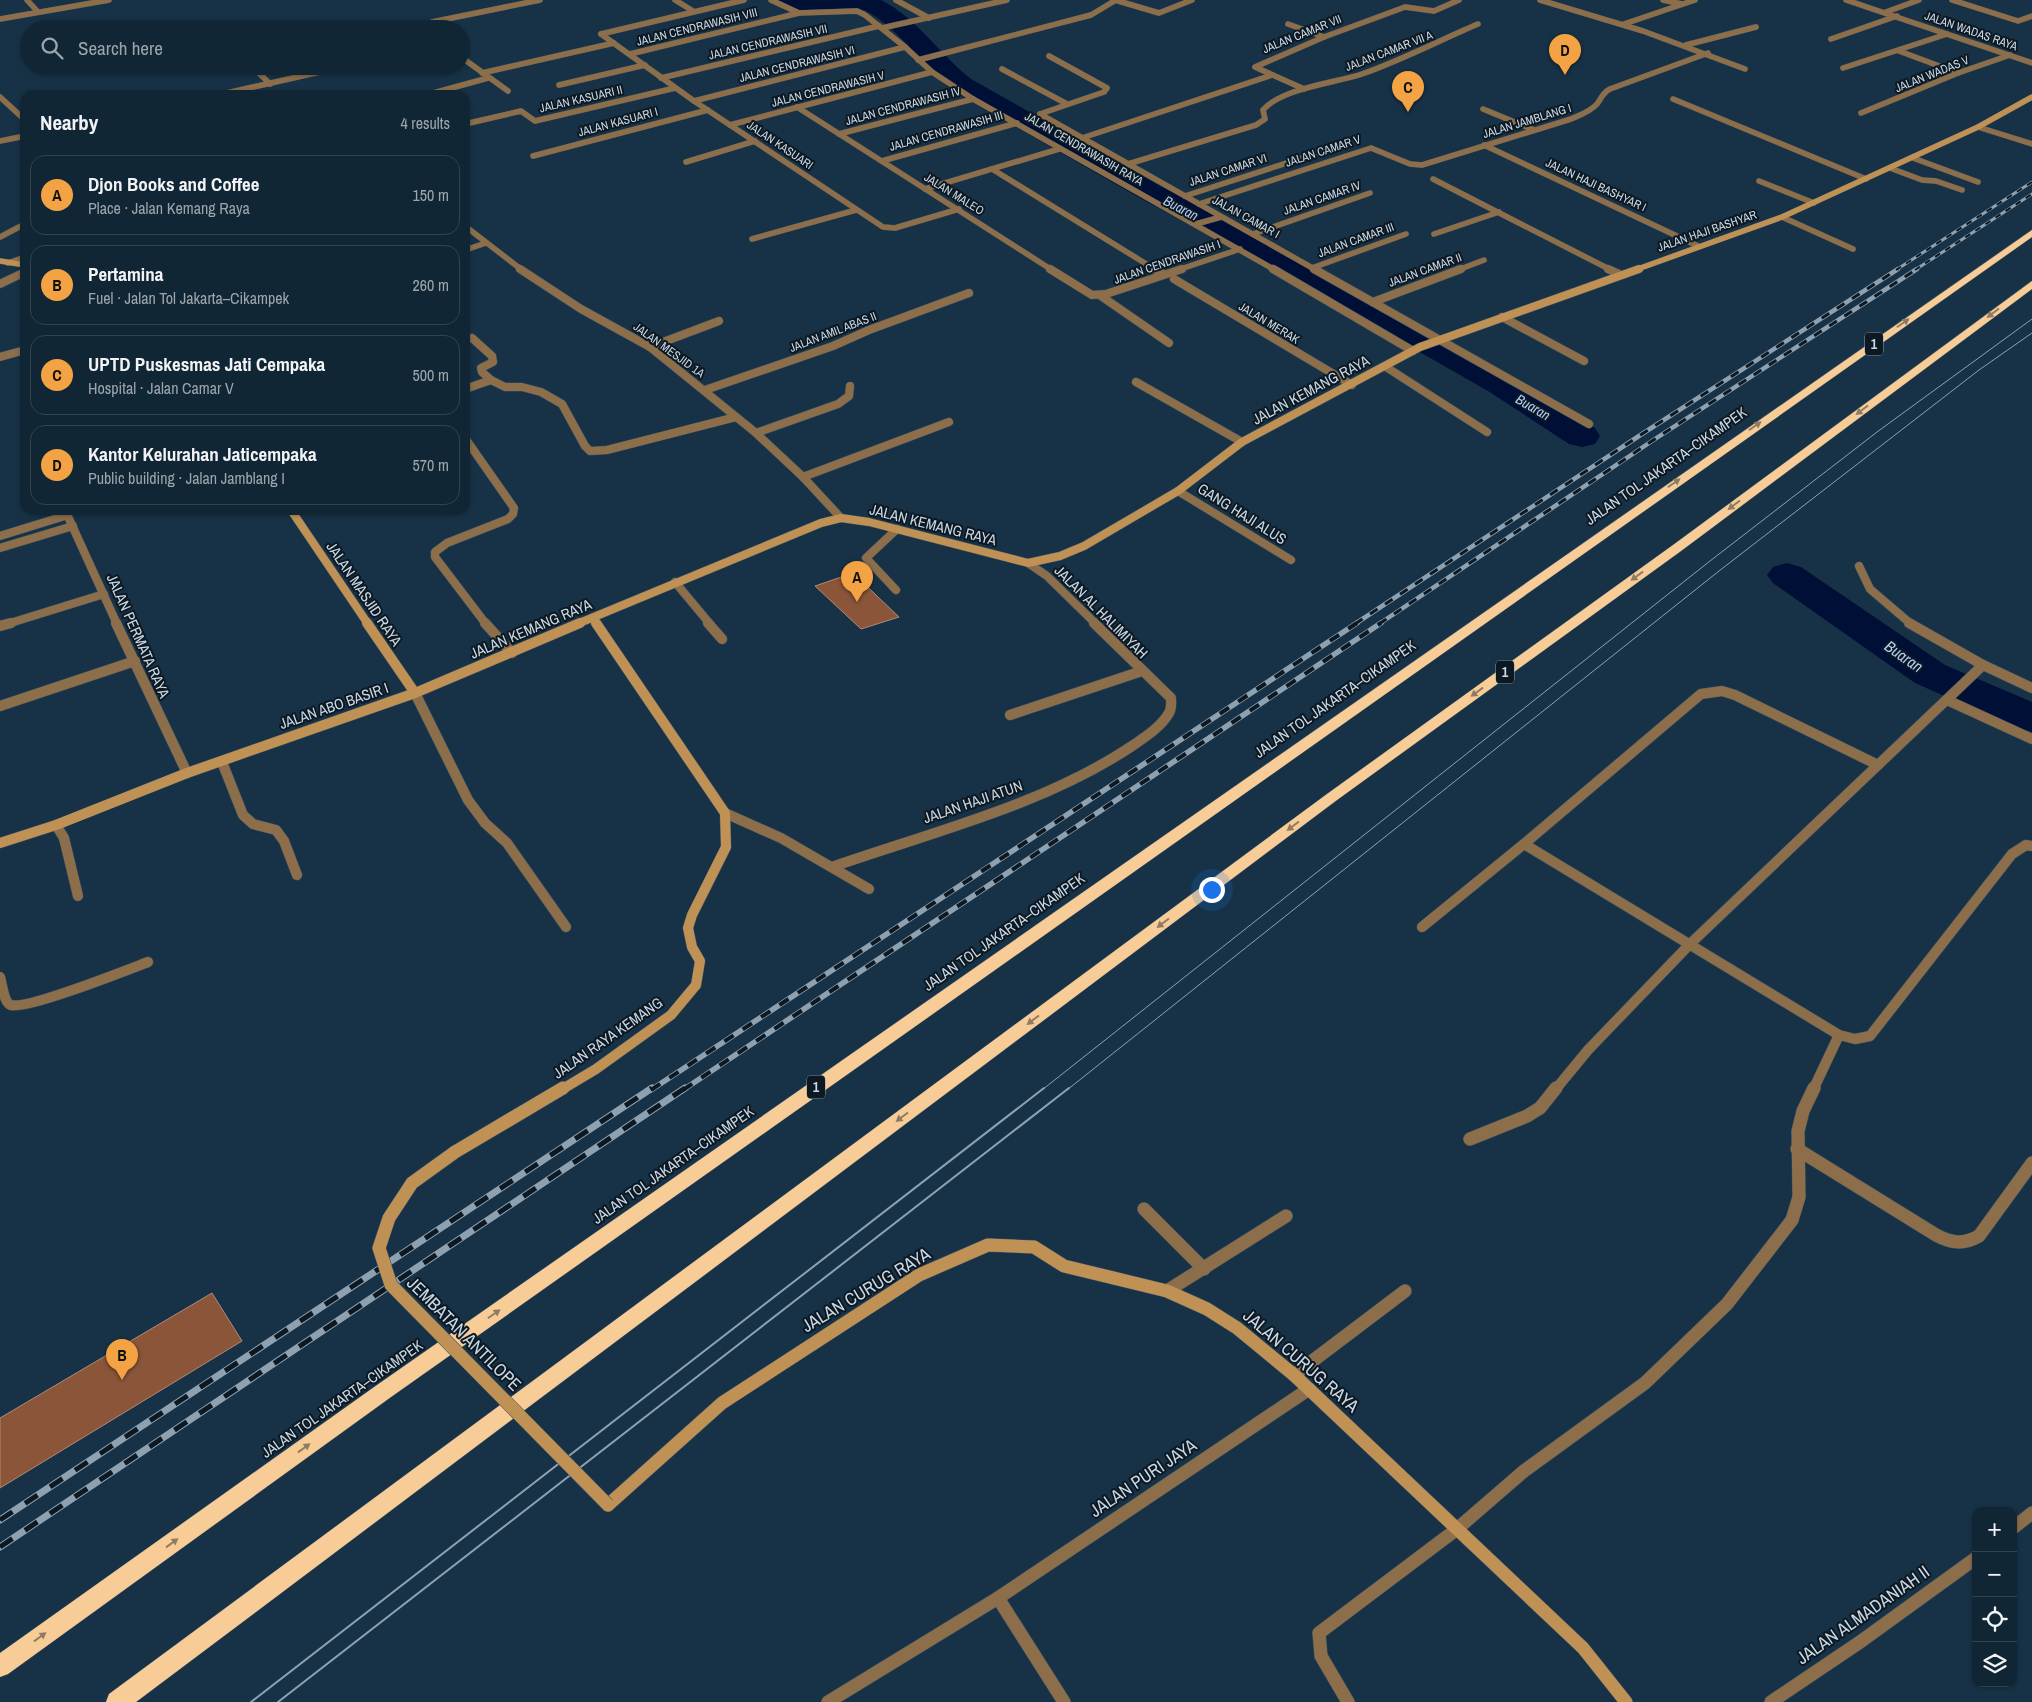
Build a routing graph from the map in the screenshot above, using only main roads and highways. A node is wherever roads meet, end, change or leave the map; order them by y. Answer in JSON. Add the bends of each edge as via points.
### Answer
{"nodes":[{"id":1,"x":2032,"y":233,"type":"edge"},
{"id":2,"x":2032,"y":284,"type":"edge"},
{"id":3,"x":0,"y":1666,"type":"edge"},
{"id":4,"x":117,"y":1702,"type":"edge"}],
"edges":[{"from":3,"to":1,"type":"highway","name":"JALAN TOL JAKARTA–CIKAMPEK","number":"1","one_way":true,"via":[[392,1385]]},
{"from":2,"to":4,"type":"highway","number":"1","one_way":true,"via":[[1677,548],[1324,803]]}]}
